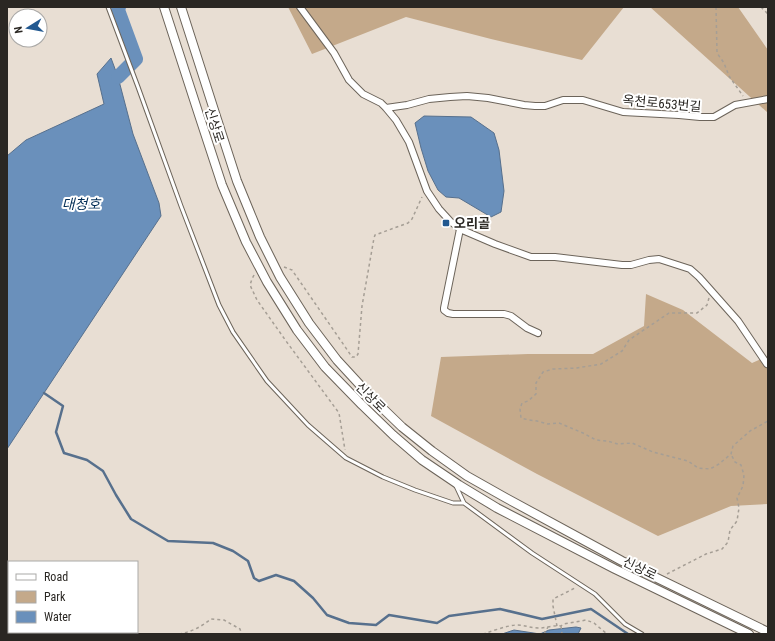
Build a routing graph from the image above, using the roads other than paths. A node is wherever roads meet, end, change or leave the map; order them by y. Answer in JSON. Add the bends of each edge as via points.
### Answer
{"nodes":[{"id":1,"x":108,"y":7,"type":"edge"},
{"id":2,"x":164,"y":7,"type":"edge"},
{"id":3,"x":181,"y":7,"type":"edge"},
{"id":4,"x":300,"y":7,"type":"edge"},
{"id":5,"x":768,"y":99,"type":"edge"},
{"id":6,"x":386,"y":108,"type":"junction"},
{"id":7,"x":460,"y":228,"type":"junction"},
{"id":8,"x":538,"y":333,"type":"dead end"},
{"id":9,"x":767,"y":364,"type":"dead end"},
{"id":10,"x":453,"y":481,"type":"junction"},
{"id":11,"x":464,"y":503,"type":"junction"},
{"id":12,"x":768,"y":632,"type":"edge"},
{"id":13,"x":642,"y":634,"type":"edge"},
{"id":14,"x":750,"y":634,"type":"edge"}],
"edges":[{"from":1,"to":11,"type":"lane","via":[[221,310],[267,381],[308,425],[346,458],[415,490],[453,503]]},
{"from":2,"to":10,"type":"street","name":"신상로","via":[[222,185],[246,242],[267,282],[297,330],[325,367],[392,436]]},
{"from":3,"to":12,"type":"street","name":"신상로","via":[[237,180],[260,237],[280,277],[309,323],[337,360],[372,398],[402,427],[467,476],[622,561]]},
{"from":4,"to":6,"type":"street","via":[[334,53],[349,80],[363,94]]},
{"from":5,"to":6,"type":"street","name":"옥천로653번길","via":[[735,105],[714,117],[631,113],[583,100],[563,100],[545,106],[535,106],[467,96],[429,99]]},
{"from":6,"to":7,"type":"street","via":[[409,142],[427,191],[439,209]]},
{"from":7,"to":8,"type":"street","via":[[444,310],[453,314],[504,314]]},
{"from":7,"to":9,"type":"street","via":[[532,257],[556,257],[622,265],[659,259],[690,269],[738,321]]},
{"from":10,"to":11,"type":"lane"},
{"from":10,"to":14,"type":"street","name":"신상로","via":[[498,508],[615,569]]},
{"from":11,"to":13,"type":"lane","via":[[532,553],[595,594],[625,624]]}]}
